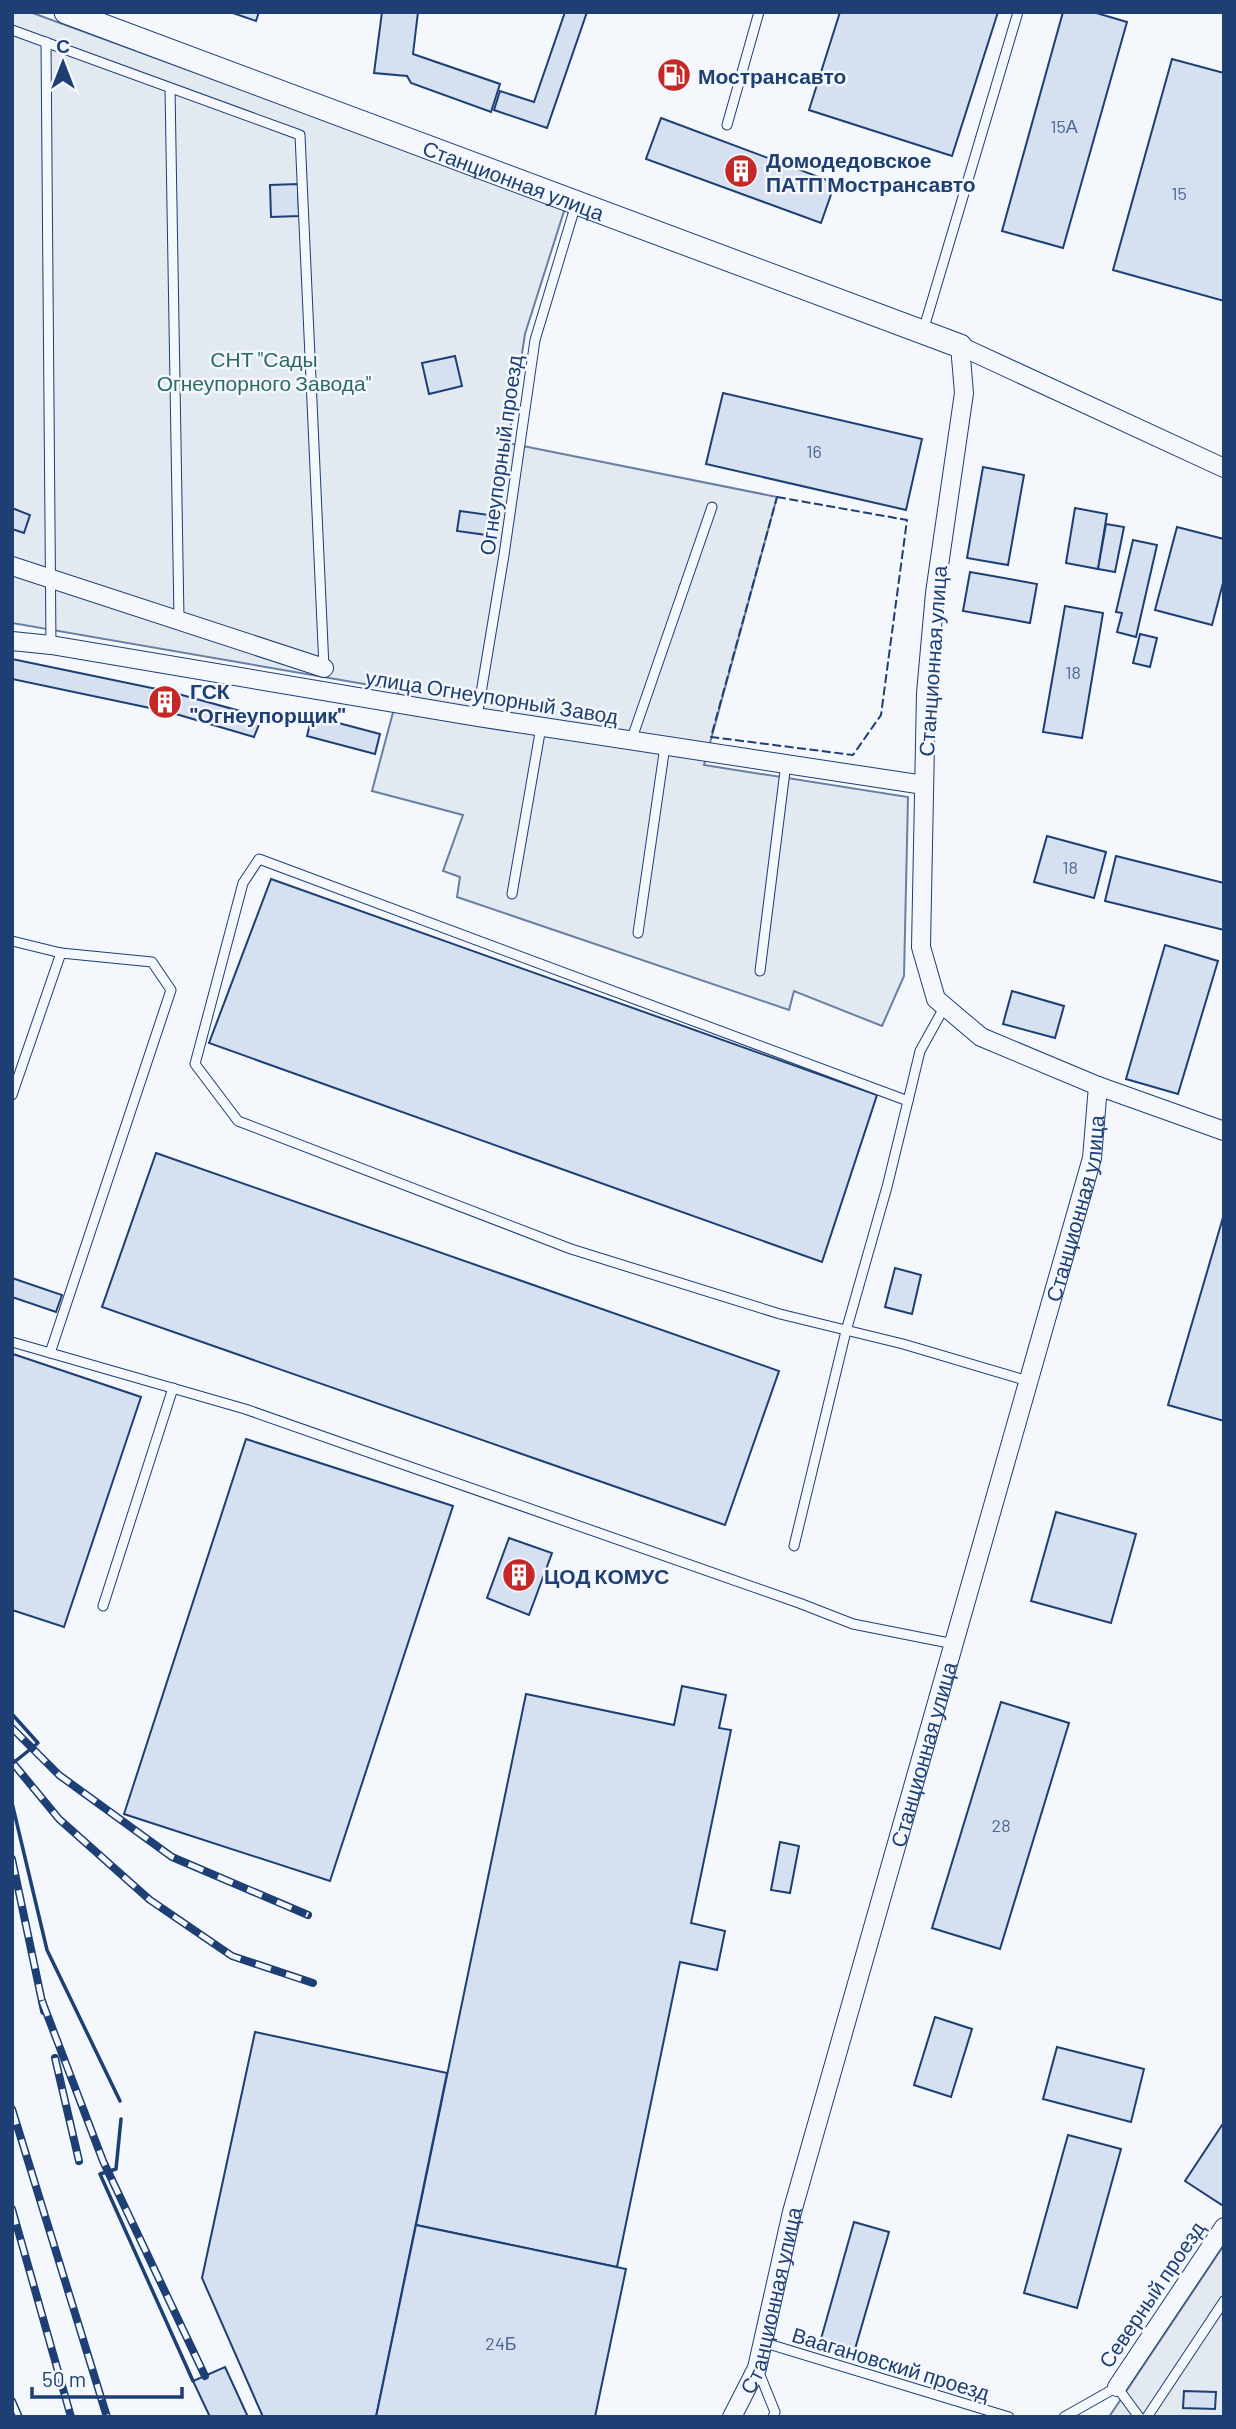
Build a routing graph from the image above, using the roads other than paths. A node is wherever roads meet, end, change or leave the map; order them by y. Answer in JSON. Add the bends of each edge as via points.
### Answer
{"nodes":[{"id":1,"x":66,"y":12,"type":"edge"},
{"id":2,"x":759,"y":12,"type":"edge"},
{"id":3,"x":1018,"y":12,"type":"edge"},
{"id":4,"x":12,"y":30,"type":"edge"},
{"id":5,"x":46,"y":42,"type":"junction"},
{"id":6,"x":170,"y":88,"type":"junction"},
{"id":7,"x":727,"y":125,"type":"dead end"},
{"id":8,"x":577,"y":203,"type":"junction"},
{"id":9,"x":923,"y":332,"type":"junction"},
{"id":10,"x":960,"y":346,"type":"junction"},
{"id":11,"x":1224,"y":468,"type":"edge"},
{"id":12,"x":712,"y":506,"type":"dead end"},
{"id":13,"x":12,"y":566,"type":"edge"},
{"id":14,"x":51,"y":581,"type":"junction"},
{"id":15,"x":179,"y":619,"type":"junction"},
{"id":16,"x":12,"y":641,"type":"edge"},
{"id":17,"x":51,"y":645,"type":"junction"},
{"id":18,"x":324,"y":668,"type":"joint"},
{"id":19,"x":477,"y":717,"type":"junction"},
{"id":20,"x":541,"y":727,"type":"junction"},
{"id":21,"x":631,"y":741,"type":"junction"},
{"id":22,"x":665,"y":746,"type":"junction"},
{"id":23,"x":786,"y":764,"type":"junction"},
{"id":24,"x":924,"y":785,"type":"junction"},
{"id":25,"x":512,"y":894,"type":"dead end"},
{"id":26,"x":638,"y":933,"type":"dead end"},
{"id":27,"x":12,"y":941,"type":"edge"},
{"id":28,"x":61,"y":953,"type":"junction"},
{"id":29,"x":760,"y":971,"type":"dead end"},
{"id":30,"x":945,"y":1006,"type":"junction"},
{"id":31,"x":1098,"y":1086,"type":"junction"},
{"id":32,"x":12,"y":1095,"type":"edge"},
{"id":33,"x":908,"y":1101,"type":"junction"},
{"id":34,"x":1224,"y":1131,"type":"edge"},
{"id":35,"x":846,"y":1331,"type":"junction"},
{"id":36,"x":12,"y":1342,"type":"edge"},
{"id":37,"x":50,"y":1353,"type":"junction"},
{"id":38,"x":1028,"y":1381,"type":"junction"},
{"id":39,"x":173,"y":1388,"type":"junction"},
{"id":40,"x":794,"y":1546,"type":"dead end"},
{"id":41,"x":103,"y":1606,"type":"dead end"},
{"id":42,"x":954,"y":1644,"type":"junction"},
{"id":43,"x":1224,"y":2227,"type":"edge"},
{"id":44,"x":1224,"y":2301,"type":"edge"},
{"id":45,"x":762,"y":2342,"type":"junction"},
{"id":46,"x":757,"y":2368,"type":"junction"},
{"id":47,"x":1116,"y":2387,"type":"junction"},
{"id":48,"x":732,"y":2417,"type":"edge"},
{"id":49,"x":773,"y":2417,"type":"edge"},
{"id":50,"x":1009,"y":2417,"type":"edge"},
{"id":51,"x":1064,"y":2417,"type":"edge"},
{"id":52,"x":1139,"y":2417,"type":"edge"},
{"id":53,"x":1147,"y":2417,"type":"edge"}],
"edges":[{"from":1,"to":8,"type":"street","name":"Станционная улица"},
{"from":2,"to":7,"type":"lane"},
{"from":3,"to":9,"type":"lane"},
{"from":4,"to":5,"type":"lane"},
{"from":5,"to":6,"type":"lane"},
{"from":5,"to":14,"type":"lane"},
{"from":6,"to":15,"type":"lane"},
{"from":6,"to":18,"type":"lane","via":[[300,135]]},
{"from":8,"to":9,"type":"street","name":"Станционная улица"},
{"from":8,"to":19,"type":"lane","name":"Огнеупорный проезд","via":[[535,340]]},
{"from":9,"to":10,"type":"street","name":"Станционная улица"},
{"from":10,"to":11,"type":"street","name":"Станционная улица"},
{"from":10,"to":24,"type":"street","name":"Станционная улица","via":[[964,393],[935,593]]},
{"from":12,"to":21,"type":"lane"},
{"from":13,"to":14,"type":"street"},
{"from":14,"to":15,"type":"street"},
{"from":14,"to":17,"type":"lane"},
{"from":15,"to":18,"type":"street"},
{"from":16,"to":17,"type":"street","name":"улица Огнеупорный Завод"},
{"from":17,"to":19,"type":"street","name":"улица Огнеупорный Завод"},
{"from":19,"to":20,"type":"street","name":"улица Огнеупорный Завод"},
{"from":20,"to":21,"type":"street","name":"улица Огнеупорный Завод"},
{"from":20,"to":25,"type":"lane"},
{"from":21,"to":22,"type":"street","name":"улица Огнеупорный Завод"},
{"from":22,"to":23,"type":"street","name":"улица Огнеупорный Завод"},
{"from":22,"to":26,"type":"lane"},
{"from":23,"to":24,"type":"street","name":"улица Огнеупорный Завод"},
{"from":23,"to":29,"type":"lane"},
{"from":24,"to":30,"type":"street","name":"Станционная улица","via":[[921,947],[936,999]]},
{"from":27,"to":28,"type":"lane"},
{"from":28,"to":32,"type":"lane"},
{"from":28,"to":37,"type":"lane","via":[[152,962],[172,990]]},
{"from":30,"to":31,"type":"street","name":"Станционная улица","via":[[981,1037]]},
{"from":30,"to":33,"type":"lane","via":[[920,1051]]},
{"from":31,"to":34,"type":"street","name":"Станционная улица"},
{"from":31,"to":38,"type":"street","name":"Станционная улица","via":[[1092,1158]]},
{"from":33,"to":35,"type":"lane"},
{"from":33,"to":35,"type":"lane","via":[[259,859],[243,883],[195,1064],[238,1121],[571,1249]]},
{"from":35,"to":38,"type":"lane"},
{"from":35,"to":40,"type":"lane"},
{"from":36,"to":37,"type":"lane"},
{"from":37,"to":39,"type":"lane"},
{"from":38,"to":42,"type":"street","name":"Станционная улица"},
{"from":39,"to":41,"type":"lane"},
{"from":39,"to":42,"type":"lane","via":[[258,1413],[853,1624]]},
{"from":42,"to":45,"type":"street","name":"Станционная улица","via":[[792,2212]]},
{"from":43,"to":47,"type":"street","name":"Северный проезд"},
{"from":44,"to":53,"type":"lane"},
{"from":45,"to":46,"type":"street","name":"Станционная улица"},
{"from":45,"to":50,"type":"lane","name":"Ваагановский проезд"},
{"from":46,"to":48,"type":"street","name":"Станционная улица"},
{"from":46,"to":49,"type":"lane"},
{"from":47,"to":51,"type":"lane"},
{"from":47,"to":52,"type":"lane"}]}
